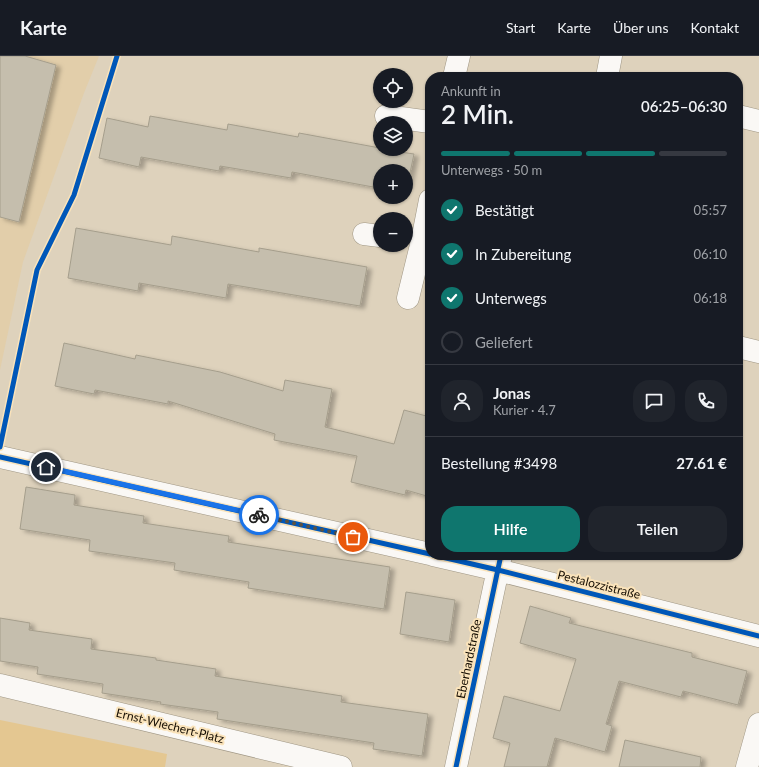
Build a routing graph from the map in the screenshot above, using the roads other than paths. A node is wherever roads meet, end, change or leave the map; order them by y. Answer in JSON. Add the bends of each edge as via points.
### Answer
{"nodes":[{"id":1,"x":459,"y":56,"type":"edge"},
{"id":2,"x":611,"y":56,"type":"edge"},
{"id":3,"x":455,"y":72,"type":"edge"},
{"id":4,"x":608,"y":72,"type":"edge"},
{"id":5,"x":743,"y":117,"type":"edge"},
{"id":6,"x":413,"y":120,"type":"edge"},
{"id":7,"x":425,"y":121,"type":"edge"},
{"id":8,"x":759,"y":121,"type":"edge"},
{"id":9,"x":425,"y":212,"type":"edge"},
{"id":10,"x":414,"y":240,"type":"edge"},
{"id":11,"x":408,"y":298,"type":"dead end"},
{"id":12,"x":743,"y":348,"type":"edge"},
{"id":13,"x":759,"y":352,"type":"edge"},
{"id":14,"x":0,"y":457,"type":"edge"},
{"id":15,"x":425,"y":553,"type":"edge"},
{"id":16,"x":481,"y":560,"type":"edge"},
{"id":17,"x":500,"y":562,"type":"edge"},
{"id":18,"x":759,"y":636,"type":"edge"},
{"id":19,"x":0,"y":685,"type":"edge"},
{"id":20,"x":759,"y":724,"type":"edge"},
{"id":21,"x":341,"y":767,"type":"edge"},
{"id":22,"x":456,"y":767,"type":"edge"},
{"id":23,"x":747,"y":767,"type":"edge"}],
"edges":[{"from":1,"to":3,"type":"street"},
{"from":2,"to":4,"type":"street"},
{"from":5,"to":8,"type":"street"},
{"from":6,"to":7,"type":"street"},
{"from":9,"to":10,"type":"street"},
{"from":10,"to":11,"type":"street"},
{"from":12,"to":13,"type":"street"},
{"from":14,"to":15,"type":"street"},
{"from":16,"to":17,"type":"street","name":"Pestalozzistraße"},
{"from":17,"to":18,"type":"street","name":"Pestalozzistraße"},
{"from":17,"to":22,"type":"street","name":"Eberhardstraße"},
{"from":19,"to":21,"type":"street","name":"Ernst-Wiechert-Platz"},
{"from":20,"to":23,"type":"street"}]}
